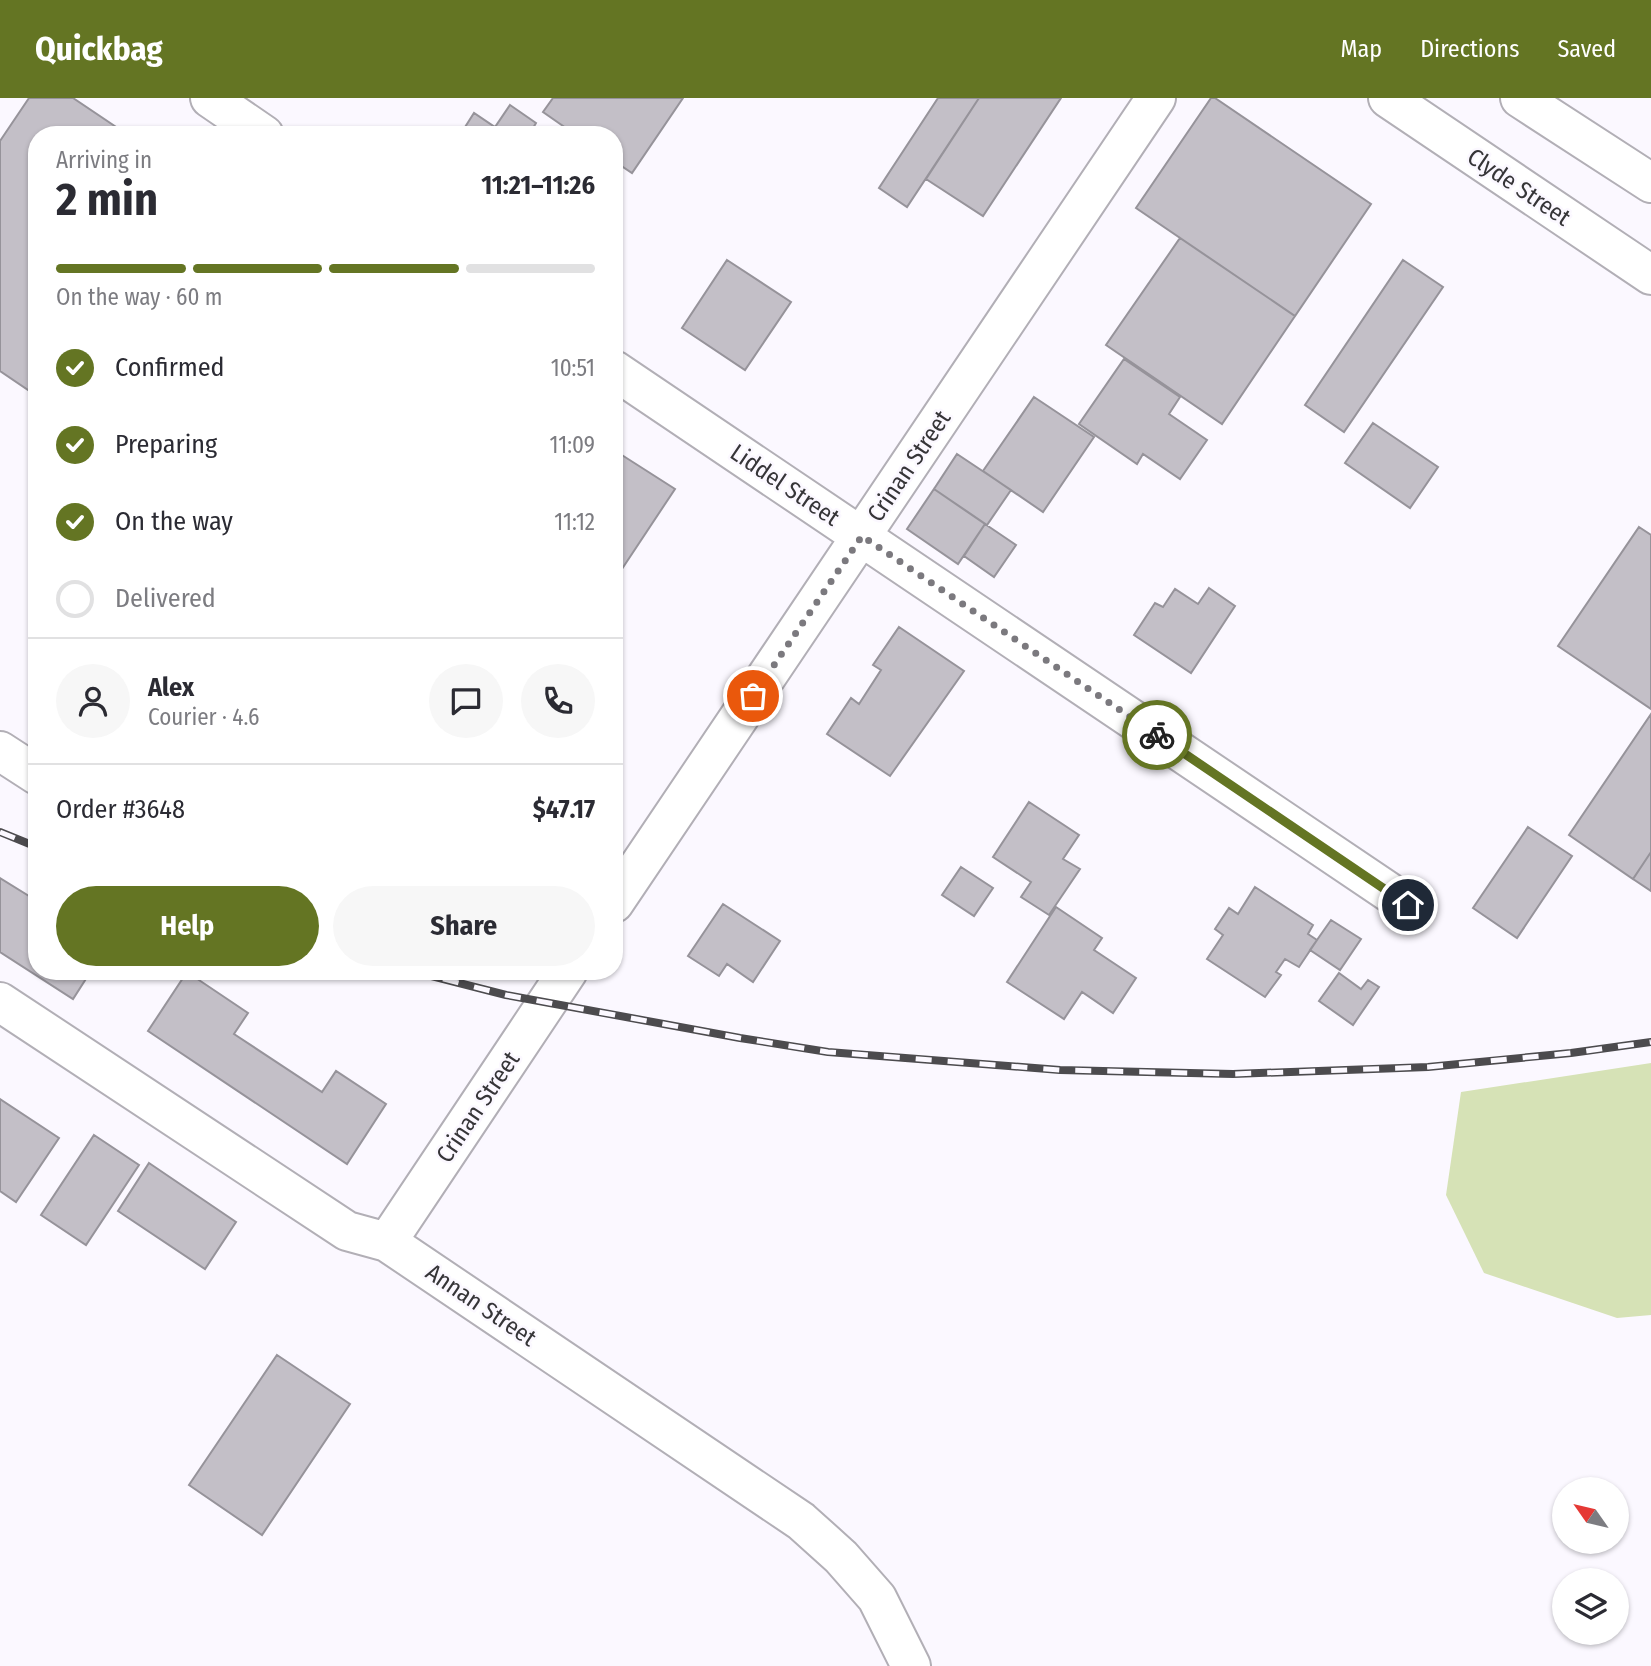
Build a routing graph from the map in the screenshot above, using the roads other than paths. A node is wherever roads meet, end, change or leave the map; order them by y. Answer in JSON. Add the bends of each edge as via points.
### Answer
{"nodes":[{"id":1,"x":209,"y":98,"type":"edge"},
{"id":2,"x":1156,"y":98,"type":"edge"},
{"id":3,"x":1388,"y":98,"type":"edge"},
{"id":4,"x":1520,"y":98,"type":"edge"},
{"id":5,"x":251,"y":126,"type":"edge"},
{"id":6,"x":1651,"y":183,"type":"edge"},
{"id":7,"x":1651,"y":275,"type":"edge"},
{"id":8,"x":623,"y":376,"type":"edge"},
{"id":9,"x":862,"y":536,"type":"junction"},
{"id":10,"x":0,"y":751,"type":"edge"},
{"id":11,"x":28,"y":769,"type":"edge"},
{"id":12,"x":623,"y":890,"type":"edge"},
{"id":13,"x":1408,"y":905,"type":"dead end"},
{"id":14,"x":562,"y":980,"type":"edge"},
{"id":15,"x":0,"y":1002,"type":"edge"},
{"id":16,"x":387,"y":1242,"type":"junction"},
{"id":17,"x":911,"y":1666,"type":"edge"}],
"edges":[{"from":1,"to":5,"type":"main road"},
{"from":2,"to":9,"type":"main road","name":"Crinan Street"},
{"from":3,"to":7,"type":"main road","name":"Clyde Street"},
{"from":4,"to":6,"type":"main road"},
{"from":8,"to":9,"type":"main road","name":"Liddel Street"},
{"from":9,"to":12,"type":"main road","name":"Crinan Street"},
{"from":9,"to":13,"type":"main road","name":"Liddel Street"},
{"from":10,"to":11,"type":"main road"},
{"from":14,"to":16,"type":"main road","name":"Crinan Street"},
{"from":15,"to":16,"type":"main road","name":"Annan Street","via":[[347,1231]]},
{"from":16,"to":17,"type":"main road","name":"Annan Street","via":[[801,1521],[877,1598]]}]}
